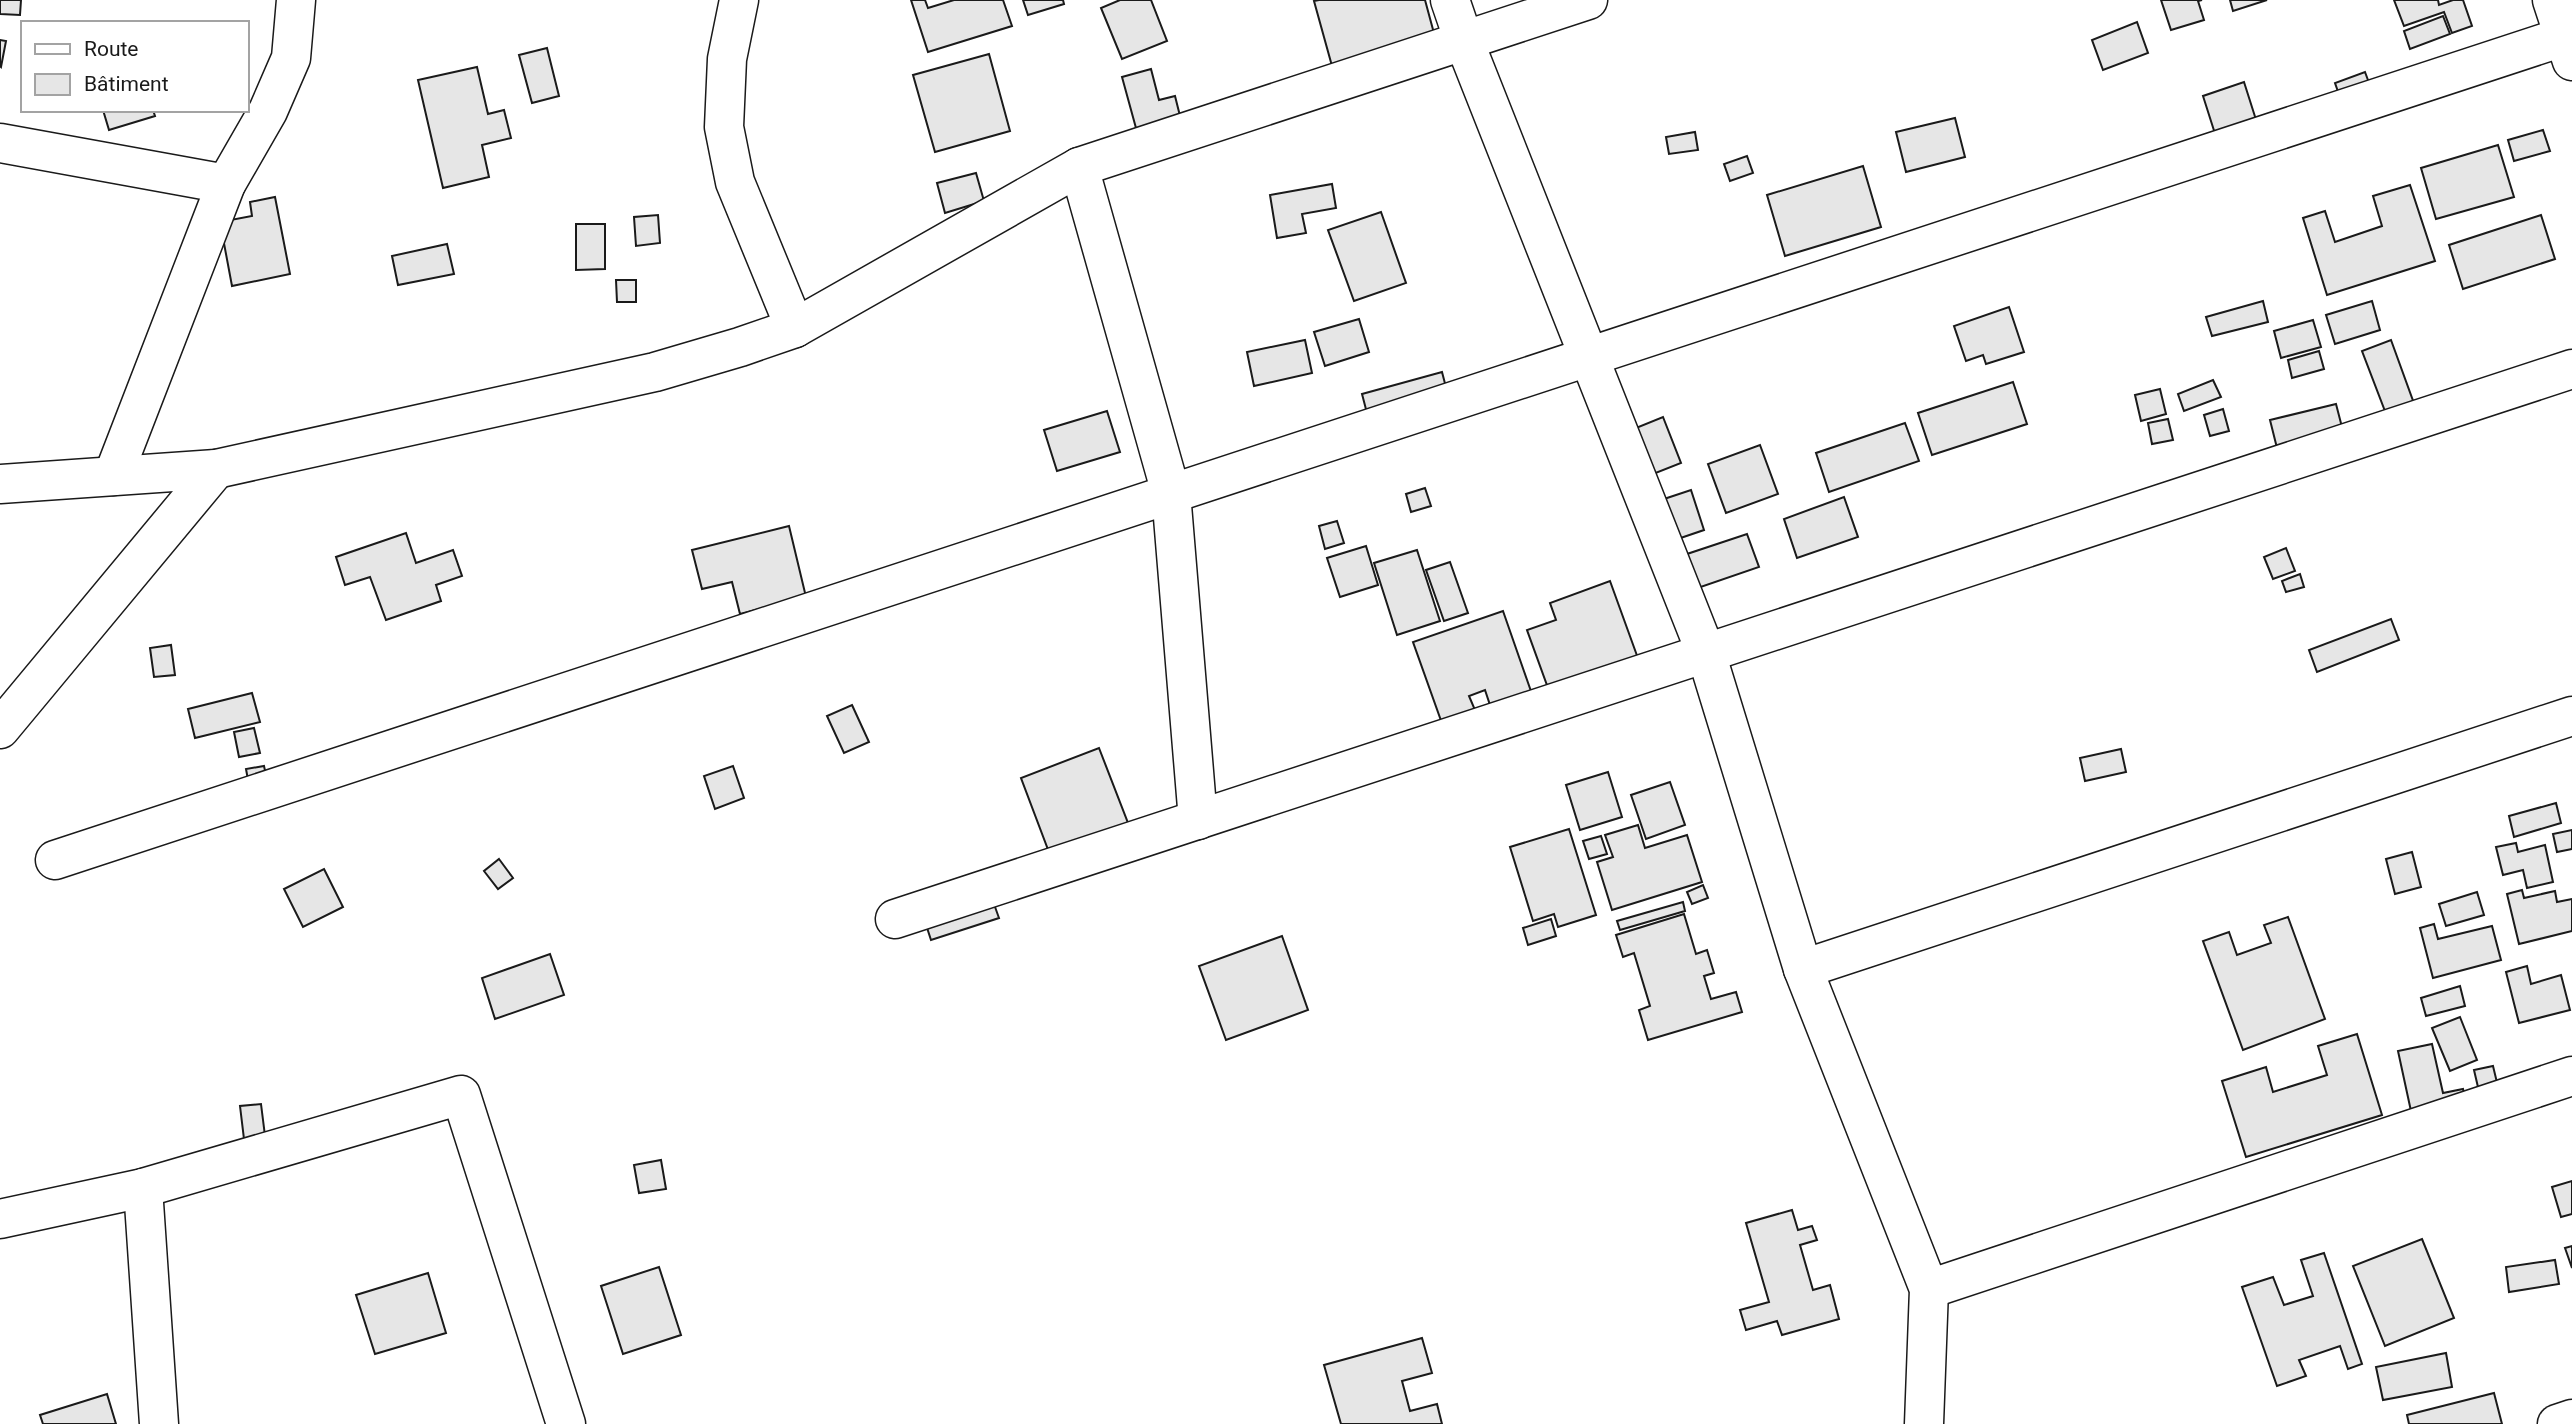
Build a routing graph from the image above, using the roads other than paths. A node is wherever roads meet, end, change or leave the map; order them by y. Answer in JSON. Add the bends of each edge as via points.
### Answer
{"nodes":[{"id":1,"x":296,"y":0,"type":"edge"},
{"id":2,"x":739,"y":0,"type":"edge"},
{"id":3,"x":1450,"y":0,"type":"edge"},
{"id":4,"x":1588,"y":0,"type":"edge"},
{"id":5,"x":2552,"y":0,"type":"edge"},
{"id":6,"x":1464,"y":41,"type":"junction"},
{"id":7,"x":2569,"y":44,"type":"edge"},
{"id":8,"x":0,"y":143,"type":"edge"},
{"id":9,"x":1079,"y":167,"type":"junction"},
{"id":10,"x":226,"y":184,"type":"junction"},
{"id":11,"x":795,"y":328,"type":"junction"},
{"id":12,"x":1589,"y":356,"type":"junction"},
{"id":13,"x":2572,"y":369,"type":"edge"},
{"id":14,"x":216,"y":469,"type":"junction"},
{"id":15,"x":113,"y":476,"type":"junction"},
{"id":16,"x":0,"y":484,"type":"edge"},
{"id":17,"x":1171,"y":493,"type":"junction"},
{"id":18,"x":1706,"y":653,"type":"junction"},
{"id":19,"x":2572,"y":716,"type":"edge"},
{"id":20,"x":0,"y":729,"type":"edge"},
{"id":21,"x":1198,"y":820,"type":"junction"},
{"id":22,"x":55,"y":860,"type":"dead end"},
{"id":23,"x":895,"y":919,"type":"dead end"},
{"id":24,"x":1803,"y":969,"type":"junction"},
{"id":25,"x":2572,"y":1076,"type":"edge"},
{"id":26,"x":143,"y":1188,"type":"junction"},
{"id":27,"x":0,"y":1219,"type":"edge"},
{"id":28,"x":1929,"y":1289,"type":"junction"},
{"id":29,"x":2572,"y":1419,"type":"edge"},
{"id":30,"x":159,"y":1424,"type":"edge"},
{"id":31,"x":566,"y":1424,"type":"edge"},
{"id":32,"x":1924,"y":1424,"type":"edge"},
{"id":33,"x":2557,"y":1424,"type":"edge"}],
"edges":[{"from":1,"to":10,"type":"street","via":[[291,58],[268,111]]},
{"from":2,"to":11,"type":"street","via":[[727,60],[724,127],[735,182]]},
{"from":3,"to":6,"type":"street"},
{"from":4,"to":6,"type":"street"},
{"from":5,"to":7,"type":"street"},
{"from":6,"to":9,"type":"street"},
{"from":6,"to":12,"type":"street"},
{"from":7,"to":12,"type":"street"},
{"from":8,"to":10,"type":"street"},
{"from":9,"to":11,"type":"street"},
{"from":9,"to":17,"type":"street"},
{"from":10,"to":15,"type":"street"},
{"from":11,"to":14,"type":"street","via":[[654,372]]},
{"from":12,"to":17,"type":"street"},
{"from":12,"to":18,"type":"street"},
{"from":13,"to":18,"type":"street"},
{"from":14,"to":15,"type":"street"},
{"from":14,"to":20,"type":"street"},
{"from":15,"to":16,"type":"street"},
{"from":17,"to":21,"type":"street"},
{"from":17,"to":22,"type":"street"},
{"from":18,"to":21,"type":"street"},
{"from":18,"to":24,"type":"street"},
{"from":19,"to":24,"type":"street"},
{"from":21,"to":23,"type":"street"},
{"from":24,"to":28,"type":"street"},
{"from":25,"to":28,"type":"street"},
{"from":26,"to":27,"type":"street"},
{"from":26,"to":30,"type":"street"},
{"from":26,"to":31,"type":"street","via":[[461,1095]]},
{"from":28,"to":32,"type":"street"},
{"from":29,"to":33,"type":"street"}]}
